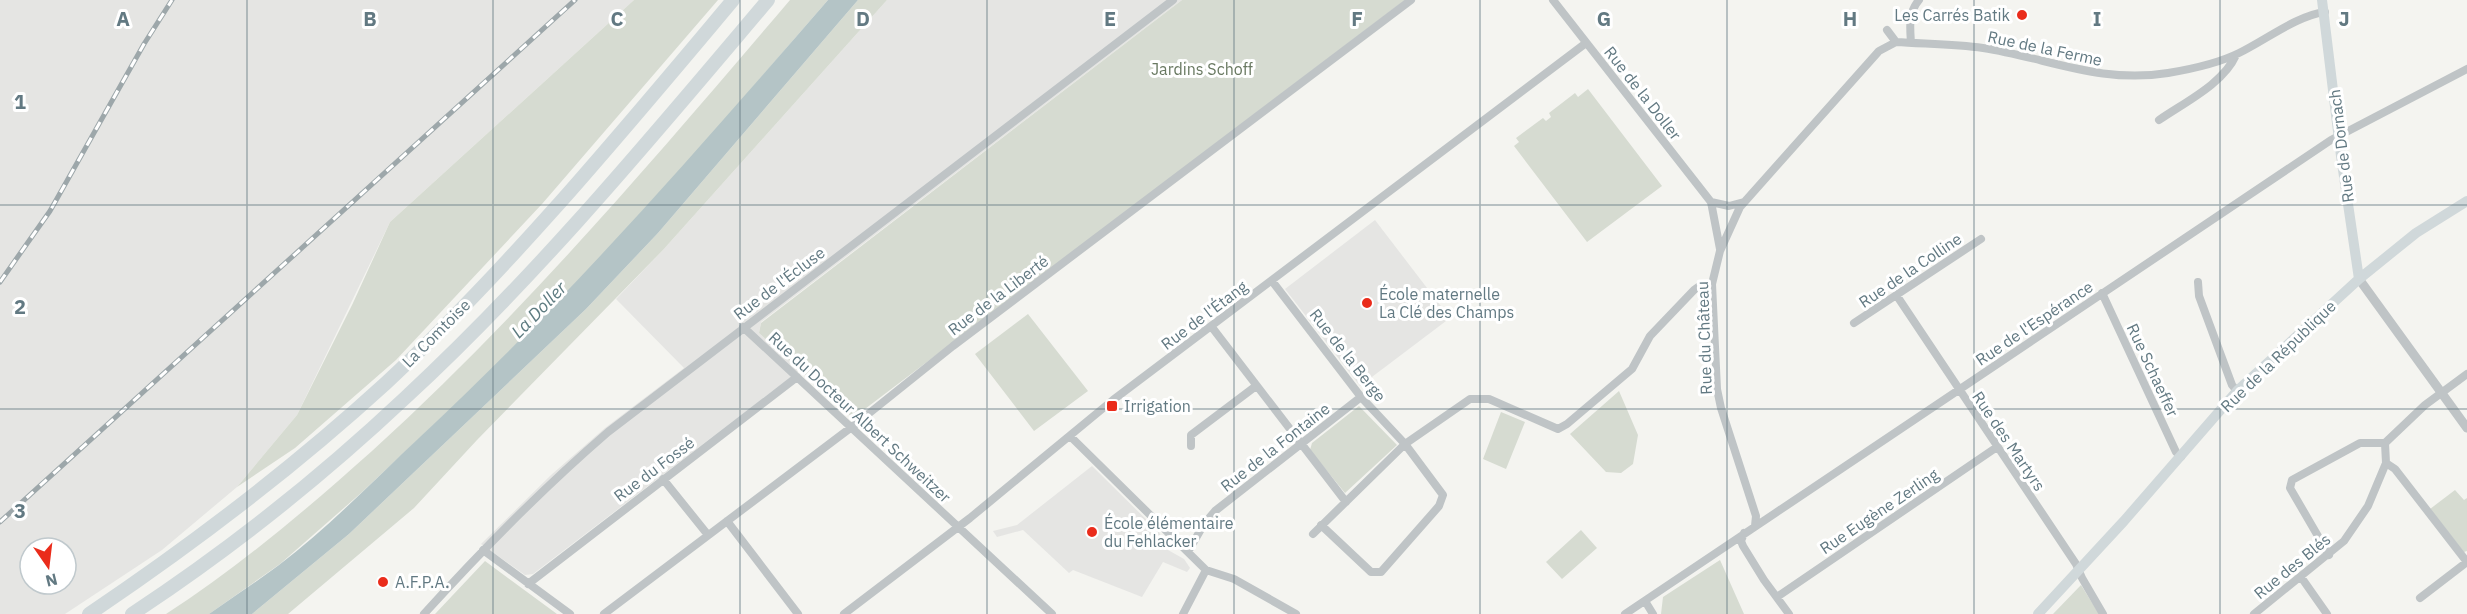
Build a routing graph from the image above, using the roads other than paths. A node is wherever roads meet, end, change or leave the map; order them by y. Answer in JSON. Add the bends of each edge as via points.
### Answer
{"nodes":[{"id":1,"x":734,"y":0,"type":"edge"},
{"id":2,"x":768,"y":0,"type":"edge"},
{"id":3,"x":1173,"y":0,"type":"edge"},
{"id":4,"x":1411,"y":0,"type":"edge"},
{"id":5,"x":1553,"y":0,"type":"edge"},
{"id":6,"x":1919,"y":0,"type":"edge"},
{"id":7,"x":2322,"y":0,"type":"edge"},
{"id":8,"x":2330,"y":0,"type":"edge"},
{"id":9,"x":2325,"y":12,"type":"junction"},
{"id":10,"x":1887,"y":30,"type":"dead end"},
{"id":11,"x":1896,"y":42,"type":"junction"},
{"id":12,"x":1586,"y":43,"type":"junction"},
{"id":13,"x":1911,"y":43,"type":"junction"},
{"id":14,"x":2236,"y":55,"type":"junction"},
{"id":15,"x":2467,"y":69,"type":"edge"},
{"id":16,"x":2159,"y":120,"type":"dead end"},
{"id":17,"x":2339,"y":135,"type":"junction"},
{"id":18,"x":1745,"y":201,"type":"junction"},
{"id":19,"x":2467,"y":201,"type":"edge"},
{"id":20,"x":1711,"y":202,"type":"junction"},
{"id":21,"x":1981,"y":239,"type":"dead end"},
{"id":22,"x":1720,"y":251,"type":"junction"},
{"id":23,"x":2359,"y":279,"type":"junction"},
{"id":24,"x":1272,"y":281,"type":"junction"},
{"id":25,"x":2198,"y":282,"type":"dead end"},
{"id":26,"x":1712,"y":284,"type":"junction"},
{"id":27,"x":2102,"y":293,"type":"junction"},
{"id":28,"x":1897,"y":296,"type":"junction"},
{"id":29,"x":1854,"y":323,"type":"dead end"},
{"id":30,"x":743,"y":327,"type":"junction"},
{"id":31,"x":1210,"y":327,"type":"junction"},
{"id":32,"x":2467,"y":374,"type":"edge"},
{"id":33,"x":797,"y":377,"type":"junction"},
{"id":34,"x":1256,"y":386,"type":"junction"},
{"id":35,"x":1959,"y":390,"type":"junction"},
{"id":36,"x":2236,"y":392,"type":"junction"},
{"id":37,"x":2441,"y":393,"type":"junction"},
{"id":38,"x":1361,"y":397,"type":"junction"},
{"id":39,"x":852,"y":427,"type":"junction"},
{"id":40,"x":2467,"y":428,"type":"edge"},
{"id":41,"x":1071,"y":437,"type":"junction"},
{"id":42,"x":2385,"y":443,"type":"junction"},
{"id":43,"x":1405,"y":444,"type":"junction"},
{"id":44,"x":1300,"y":445,"type":"junction"},
{"id":45,"x":1191,"y":446,"type":"dead end"},
{"id":46,"x":1997,"y":447,"type":"junction"},
{"id":47,"x":2181,"y":457,"type":"junction"},
{"id":48,"x":2386,"y":463,"type":"junction"},
{"id":49,"x":663,"y":479,"type":"junction"},
{"id":50,"x":1346,"y":502,"type":"junction"},
{"id":51,"x":727,"y":521,"type":"junction"},
{"id":52,"x":1321,"y":525,"type":"junction"},
{"id":53,"x":959,"y":526,"type":"junction"},
{"id":54,"x":1755,"y":526,"type":"junction"},
{"id":55,"x":1744,"y":533,"type":"junction"},
{"id":56,"x":1312,"y":534,"type":"dead end"},
{"id":57,"x":708,"y":535,"type":"junction"},
{"id":58,"x":483,"y":550,"type":"junction"},
{"id":59,"x":1189,"y":550,"type":"junction"},
{"id":60,"x":2328,"y":555,"type":"junction"},
{"id":61,"x":2467,"y":562,"type":"edge"},
{"id":62,"x":1206,"y":570,"type":"junction"},
{"id":63,"x":2079,"y":571,"type":"junction"},
{"id":64,"x":2301,"y":577,"type":"junction"},
{"id":65,"x":528,"y":584,"type":"junction"},
{"id":66,"x":1777,"y":597,"type":"junction"},
{"id":67,"x":2420,"y":598,"type":"dead end"},
{"id":68,"x":1645,"y":601,"type":"junction"},
{"id":69,"x":89,"y":614,"type":"edge"},
{"id":70,"x":132,"y":614,"type":"edge"},
{"id":71,"x":424,"y":614,"type":"edge"},
{"id":72,"x":570,"y":614,"type":"edge"},
{"id":73,"x":604,"y":614,"type":"edge"},
{"id":74,"x":798,"y":614,"type":"edge"},
{"id":75,"x":844,"y":614,"type":"edge"},
{"id":76,"x":1052,"y":614,"type":"edge"},
{"id":77,"x":1183,"y":614,"type":"edge"},
{"id":78,"x":1296,"y":614,"type":"edge"},
{"id":79,"x":1625,"y":614,"type":"edge"},
{"id":80,"x":1653,"y":614,"type":"edge"},
{"id":81,"x":1789,"y":614,"type":"edge"},
{"id":82,"x":2038,"y":614,"type":"edge"},
{"id":83,"x":2103,"y":614,"type":"edge"},
{"id":84,"x":2253,"y":614,"type":"edge"},
{"id":85,"x":2327,"y":614,"type":"edge"}],
"edges":[{"from":1,"to":69,"type":"highway","name":"La Comtoise","via":[[531,235],[387,382],[221,521]]},
{"from":2,"to":70,"type":"highway","name":"La Comtoise","via":[[598,199],[423,381],[290,500]]},
{"from":3,"to":30,"type":"street","name":"Rue de l'Écluse"},
{"from":4,"to":39,"type":"street","name":"Rue de la Liberté","via":[[952,346]]},
{"from":5,"to":12,"type":"street","name":"Rue de la Doller"},
{"from":6,"to":13,"type":"street","via":[[1910,17]]},
{"from":7,"to":9,"type":"main road","name":"Rue de Dornach"},
{"from":8,"to":9,"type":"main road","name":"Rue de Dornach"},
{"from":9,"to":14,"type":"street","via":[[2303,19]]},
{"from":9,"to":17,"type":"main road","name":"Rue de Dornach"},
{"from":10,"to":11,"type":"street"},
{"from":11,"to":13,"type":"street","name":"Rue de la Ferme"},
{"from":11,"to":18,"type":"street","name":"Rue du Château","via":[[1879,51]]},
{"from":12,"to":20,"type":"street","name":"Rue de la Doller"},
{"from":12,"to":24,"type":"street","name":"Rue de l'Étang"},
{"from":13,"to":14,"type":"street","name":"Rue de la Ferme","via":[[1984,48],[2084,72],[2121,76],[2166,74]]},
{"from":14,"to":16,"type":"street","via":[[2230,68],[2216,81]]},
{"from":15,"to":17,"type":"street","name":"Rue de l'Espérance"},
{"from":17,"to":23,"type":"main road","name":"Rue de Dornach"},
{"from":17,"to":27,"type":"street","name":"Rue de l'Espérance"},
{"from":18,"to":20,"type":"street","via":[[1729,206]]},
{"from":18,"to":22,"type":"street","name":"Rue du Château"},
{"from":19,"to":23,"type":"main road","name":"Rue de la République","via":[[2416,234]]},
{"from":20,"to":22,"type":"street","name":"Rue du Château"},
{"from":21,"to":28,"type":"street","name":"Rue de la Colline"},
{"from":22,"to":26,"type":"street","name":"Rue du Château"},
{"from":23,"to":36,"type":"main road","name":"Rue de la République"},
{"from":23,"to":37,"type":"street"},
{"from":24,"to":31,"type":"street","name":"Rue de l'Étang"},
{"from":24,"to":38,"type":"street","name":"Rue de la Berge"},
{"from":25,"to":36,"type":"street","via":[[2199,296]]},
{"from":26,"to":43,"type":"street","via":[[1694,290],[1650,336],[1632,369],[1558,429],[1479,398],[1470,399]]},
{"from":26,"to":54,"type":"street","name":"Rue du Château","via":[[1717,389],[1756,516]]},
{"from":27,"to":35,"type":"street","name":"Rue de l'Espérance"},
{"from":27,"to":47,"type":"street","name":"Rue Schaeffer"},
{"from":28,"to":29,"type":"street","name":"Rue de la Colline"},
{"from":28,"to":35,"type":"street","name":"Rue des Martyrs"},
{"from":30,"to":33,"type":"street","name":"Rue du Docteur Albert Schweitzer"},
{"from":30,"to":58,"type":"street","name":"Rue de l'Écluse","via":[[608,432]]},
{"from":31,"to":34,"type":"street"},
{"from":31,"to":41,"type":"street","name":"Rue de l'Étang"},
{"from":32,"to":37,"type":"street"},
{"from":33,"to":39,"type":"street","name":"Rue du Docteur Albert Schweitzer"},
{"from":33,"to":49,"type":"street","name":"Rue du Fossé"},
{"from":34,"to":44,"type":"street"},
{"from":34,"to":45,"type":"street","via":[[1191,435]]},
{"from":35,"to":46,"type":"street","name":"Rue des Martyrs"},
{"from":35,"to":54,"type":"street","name":"Rue de l'Espérance"},
{"from":36,"to":47,"type":"main road","name":"Rue de la République"},
{"from":37,"to":40,"type":"street"},
{"from":37,"to":42,"type":"street"},
{"from":38,"to":43,"type":"street","name":"Rue de la Berge"},
{"from":38,"to":44,"type":"street","name":"Rue de la Fontaine"},
{"from":39,"to":51,"type":"street","name":"Rue de la Liberté"},
{"from":39,"to":53,"type":"street","name":"Rue du Docteur Albert Schweitzer"},
{"from":41,"to":53,"type":"street","name":"Rue de l'Étang"},
{"from":41,"to":59,"type":"street"},
{"from":42,"to":48,"type":"street","name":"Rue des Blés"},
{"from":42,"to":60,"type":"street","via":[[2360,442],[2292,480],[2290,488]]},
{"from":43,"to":50,"type":"street"},
{"from":43,"to":52,"type":"street","name":"Rue de la Berge","via":[[1442,492],[1442,501],[1386,570],[1371,572]]},
{"from":44,"to":50,"type":"street"},
{"from":44,"to":59,"type":"street","name":"Rue de la Fontaine","via":[[1215,511]]},
{"from":46,"to":63,"type":"street","name":"Rue des Martyrs"},
{"from":46,"to":66,"type":"street","name":"Rue Eugène Zerling"},
{"from":47,"to":63,"type":"main road","name":"Rue de la République"},
{"from":48,"to":60,"type":"street","name":"Rue des Blés","via":[[2368,506],[2344,541]]},
{"from":48,"to":61,"type":"street","via":[[2395,469]]},
{"from":49,"to":57,"type":"street"},
{"from":49,"to":65,"type":"street","name":"Rue du Fossé"},
{"from":50,"to":52,"type":"street"},
{"from":51,"to":57,"type":"street","name":"Rue de la Liberté"},
{"from":51,"to":74,"type":"street"},
{"from":52,"to":56,"type":"street"},
{"from":53,"to":75,"type":"street","name":"Rue de l'Étang"},
{"from":53,"to":76,"type":"street","name":"Rue du Docteur Albert Schweitzer"},
{"from":54,"to":55,"type":"street","name":"Rue de l'Espérance"},
{"from":55,"to":66,"type":"street","via":[[1741,543]]},
{"from":55,"to":68,"type":"street","name":"Rue de l'Espérance"},
{"from":57,"to":73,"type":"street","name":"Rue de la Liberté"},
{"from":58,"to":65,"type":"street"},
{"from":58,"to":71,"type":"street","name":"Rue de l'Écluse"},
{"from":59,"to":62,"type":"street"},
{"from":60,"to":64,"type":"street","name":"Rue des Blés"},
{"from":61,"to":67,"type":"street"},
{"from":62,"to":77,"type":"street"},
{"from":62,"to":78,"type":"street","via":[[1234,579]]},
{"from":63,"to":82,"type":"main road","name":"Rue de la République"},
{"from":63,"to":83,"type":"street"},
{"from":64,"to":84,"type":"street","name":"Rue des Blés"},
{"from":64,"to":85,"type":"street"},
{"from":65,"to":72,"type":"street"},
{"from":66,"to":81,"type":"street"},
{"from":68,"to":79,"type":"street","name":"Rue de l'Espérance"},
{"from":68,"to":80,"type":"street"}]}
